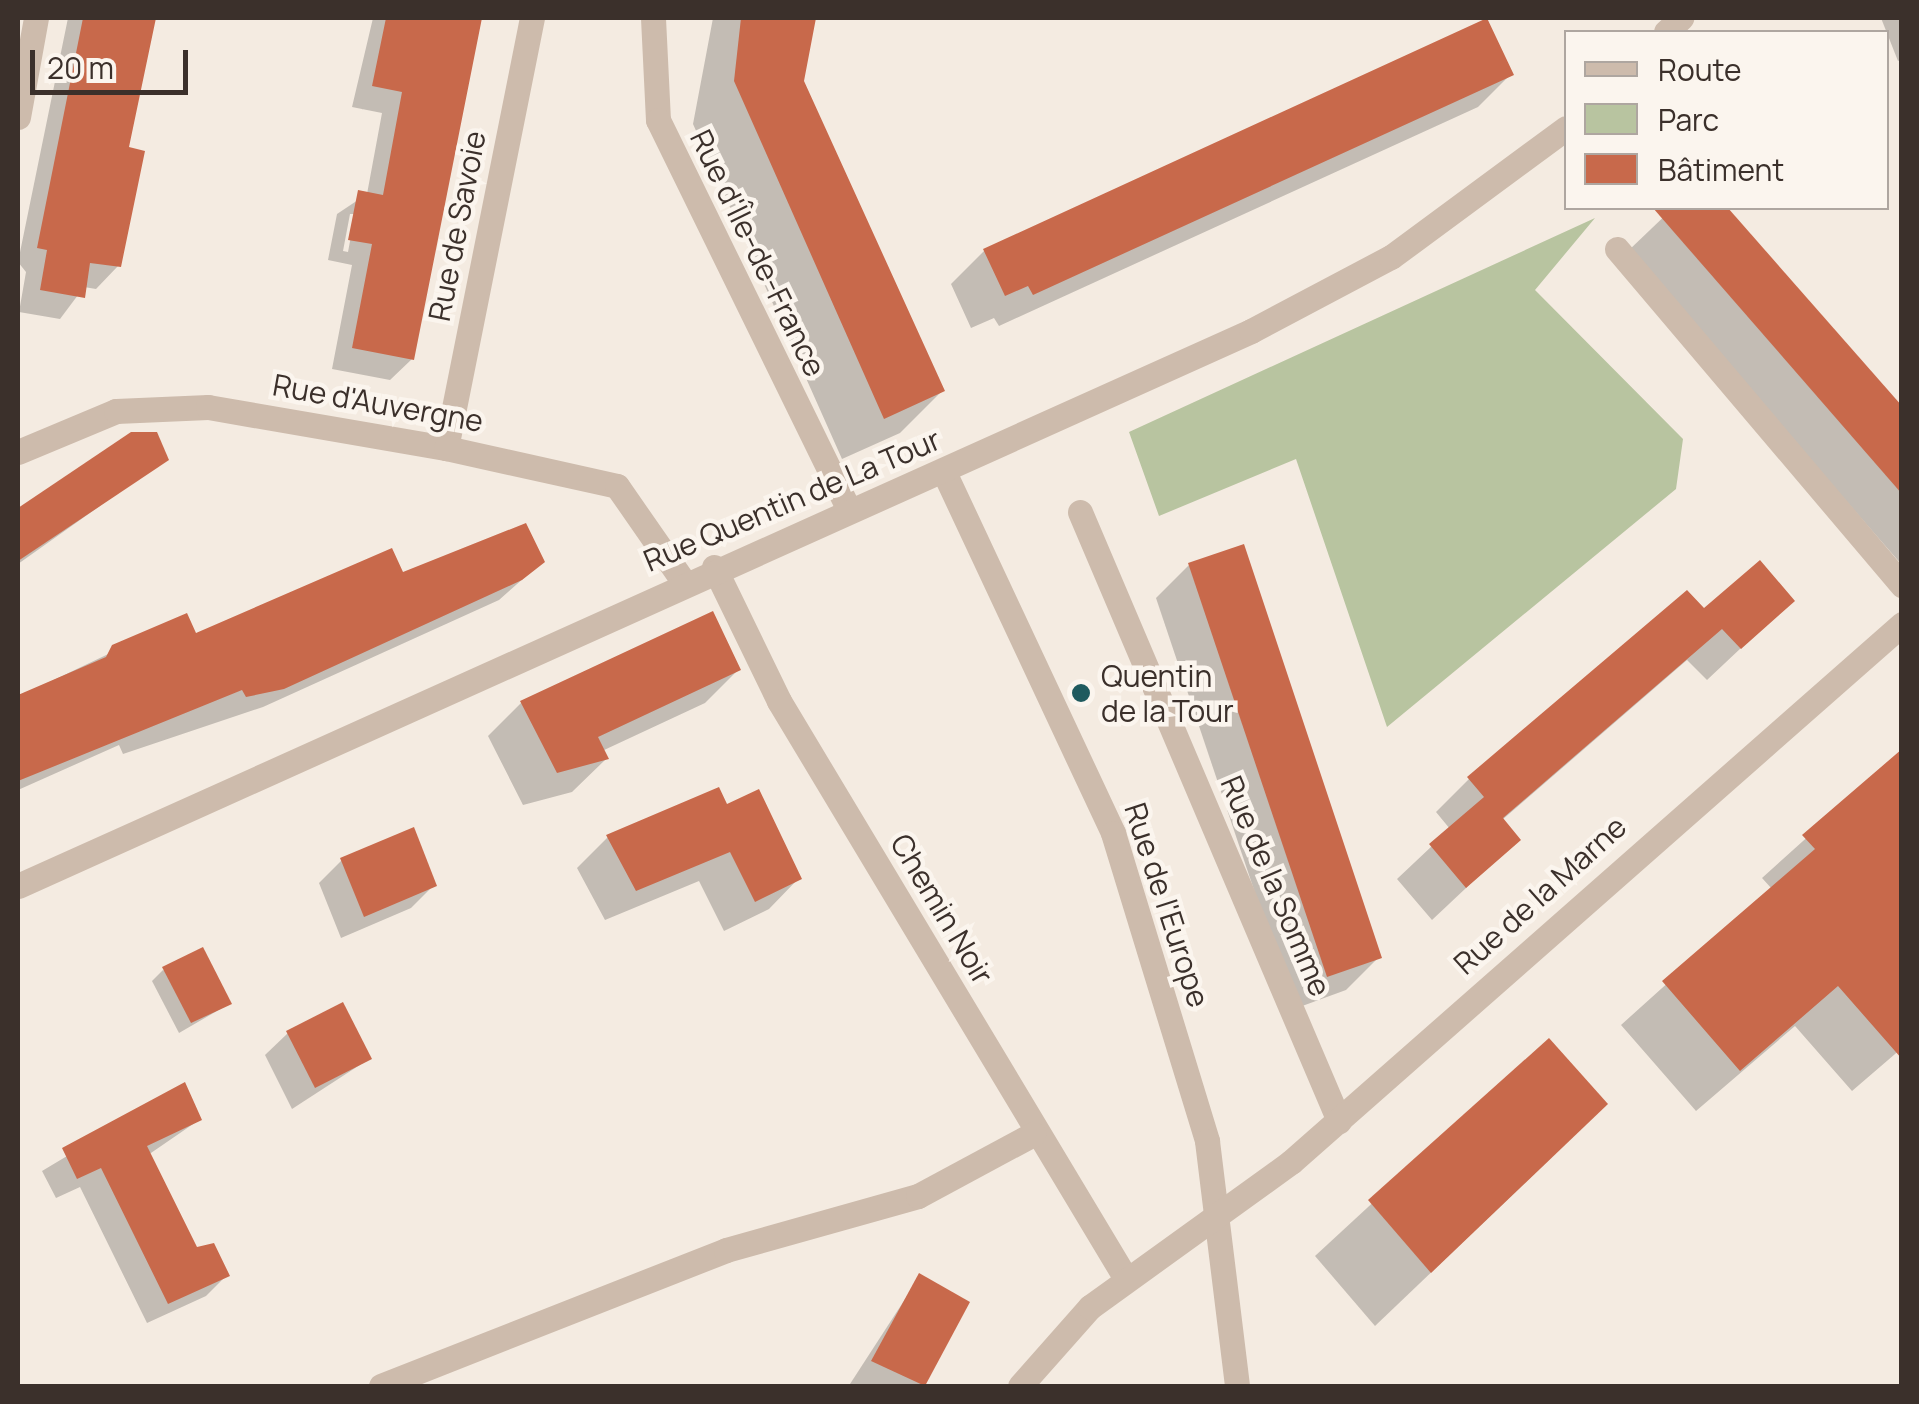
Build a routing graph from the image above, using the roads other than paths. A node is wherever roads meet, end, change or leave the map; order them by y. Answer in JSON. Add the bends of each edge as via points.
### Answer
{"nodes":[{"id":1,"x":36,"y":18,"type":"edge"},
{"id":2,"x":532,"y":18,"type":"edge"},
{"id":3,"x":653,"y":18,"type":"edge"},
{"id":4,"x":18,"y":117,"type":"edge"},
{"id":5,"x":1564,"y":129,"type":"edge"},
{"id":6,"x":1618,"y":249,"type":"dead end"},
{"id":7,"x":446,"y":448,"type":"junction"},
{"id":8,"x":18,"y":452,"type":"edge"},
{"id":9,"x":944,"y":472,"type":"junction"},
{"id":10,"x":846,"y":506,"type":"junction"},
{"id":11,"x":1080,"y":512,"type":"dead end"},
{"id":12,"x":714,"y":567,"type":"junction"},
{"id":13,"x":683,"y":581,"type":"junction"},
{"id":14,"x":1902,"y":586,"type":"edge"},
{"id":15,"x":1902,"y":624,"type":"edge"},
{"id":16,"x":18,"y":886,"type":"edge"},
{"id":17,"x":1339,"y":1120,"type":"junction"},
{"id":18,"x":1032,"y":1134,"type":"junction"},
{"id":19,"x":1218,"y":1208,"type":"junction"},
{"id":20,"x":1125,"y":1277,"type":"junction"},
{"id":21,"x":381,"y":1386,"type":"edge"},
{"id":22,"x":1020,"y":1386,"type":"edge"},
{"id":23,"x":1237,"y":1386,"type":"edge"}],
"edges":[{"from":1,"to":4,"type":"street"},
{"from":2,"to":7,"type":"street","name":"Rue de Savoie"},
{"from":3,"to":10,"type":"street","name":"Rue d'Île-de-France","via":[[658,120]]},
{"from":5,"to":9,"type":"street","name":"Rue Quentin de La Tour","via":[[1391,258]]},
{"from":6,"to":14,"type":"street"},
{"from":7,"to":8,"type":"street","name":"Rue d'Auvergne","via":[[208,407],[116,411]]},
{"from":7,"to":13,"type":"street","name":"Rue d'Auvergne","via":[[617,486]]},
{"from":9,"to":10,"type":"street","name":"Rue Quentin de La Tour"},
{"from":9,"to":19,"type":"street","name":"Rue de l'Europe","via":[[1113,833],[1202,1124]]},
{"from":10,"to":12,"type":"street","name":"Rue Quentin de La Tour"},
{"from":11,"to":17,"type":"street","name":"Rue de la Somme"},
{"from":12,"to":13,"type":"street","name":"Rue Quentin de La Tour"},
{"from":12,"to":18,"type":"street","name":"Chemin Noir","via":[[779,701]]},
{"from":13,"to":16,"type":"street","name":"Rue Quentin de La Tour"},
{"from":15,"to":17,"type":"street","name":"Rue de la Marne"},
{"from":17,"to":19,"type":"street","name":"Rue de la Marne"},
{"from":18,"to":20,"type":"street","name":"Chemin Noir"},
{"from":18,"to":21,"type":"street","via":[[918,1196],[726,1250]]},
{"from":19,"to":20,"type":"street","name":"Rue de la Marne"},
{"from":19,"to":23,"type":"street","name":"Rue de l'Europe"},
{"from":20,"to":22,"type":"street","name":"Rue de la Marne"}]}
